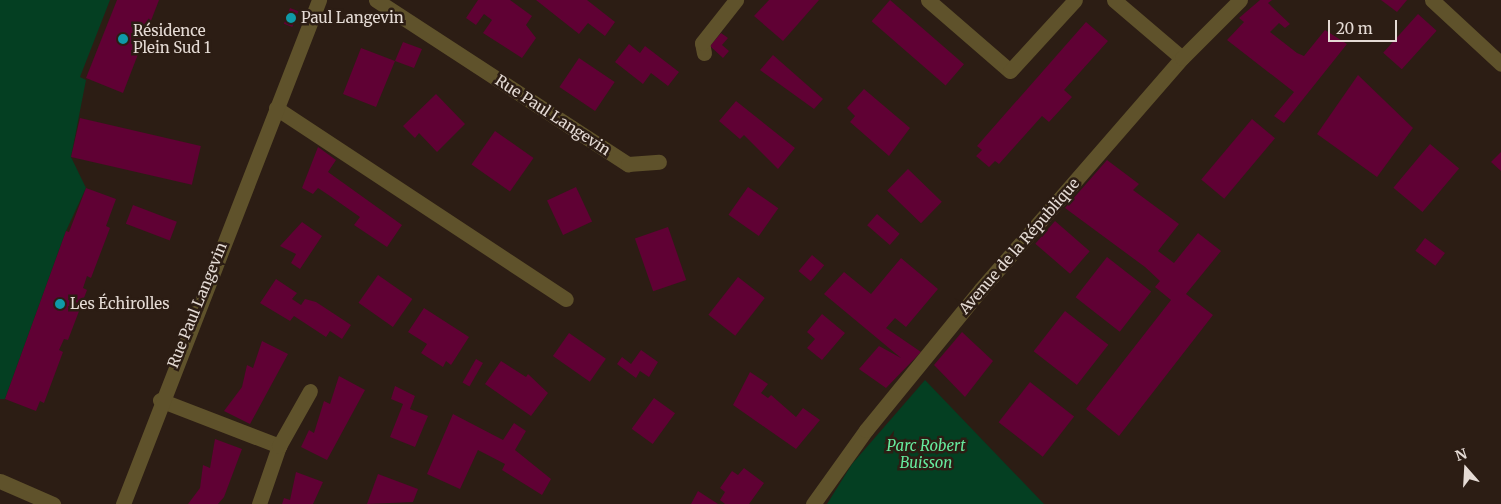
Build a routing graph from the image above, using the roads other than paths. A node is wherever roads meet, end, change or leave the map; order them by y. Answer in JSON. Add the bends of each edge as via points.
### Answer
{"nodes":[{"id":1,"x":319,"y":0,"type":"edge"},
{"id":2,"x":376,"y":0,"type":"edge"},
{"id":3,"x":736,"y":0,"type":"edge"},
{"id":4,"x":928,"y":0,"type":"edge"},
{"id":5,"x":1075,"y":0,"type":"edge"},
{"id":6,"x":1114,"y":0,"type":"edge"},
{"id":7,"x":1240,"y":0,"type":"edge"},
{"id":8,"x":1437,"y":2,"type":"edge"},
{"id":9,"x":704,"y":53,"type":"dead end"},
{"id":10,"x":1182,"y":58,"type":"junction"},
{"id":11,"x":1501,"y":64,"type":"edge"},
{"id":12,"x":276,"y":108,"type":"junction"},
{"id":13,"x":659,"y":162,"type":"dead end"},
{"id":14,"x":566,"y":299,"type":"dead end"},
{"id":15,"x":310,"y":391,"type":"dead end"},
{"id":16,"x":160,"y":400,"type":"junction"},
{"id":17,"x":280,"y":446,"type":"junction"},
{"id":18,"x":0,"y":481,"type":"edge"},
{"id":19,"x":53,"y":504,"type":"edge"},
{"id":20,"x":123,"y":504,"type":"edge"},
{"id":21,"x":259,"y":504,"type":"edge"},
{"id":22,"x":813,"y":504,"type":"edge"}],
"edges":[{"from":1,"to":12,"type":"street","name":"Rue Paul Langevin"},
{"from":2,"to":13,"type":"street","name":"Rue Paul Langevin","via":[[628,164]]},
{"from":3,"to":9,"type":"street","via":[[702,43]]},
{"from":4,"to":5,"type":"street","via":[[1010,71]]},
{"from":6,"to":10,"type":"street"},
{"from":7,"to":10,"type":"street","name":"Avenue de la République"},
{"from":8,"to":11,"type":"street"},
{"from":10,"to":22,"type":"street","name":"Avenue de la République","via":[[981,289],[866,430]]},
{"from":12,"to":14,"type":"street"},
{"from":12,"to":16,"type":"street","name":"Rue Paul Langevin"},
{"from":15,"to":17,"type":"street"},
{"from":16,"to":17,"type":"street"},
{"from":16,"to":20,"type":"street","name":"Rue Paul Langevin"},
{"from":17,"to":21,"type":"street"},
{"from":18,"to":19,"type":"street"}]}
